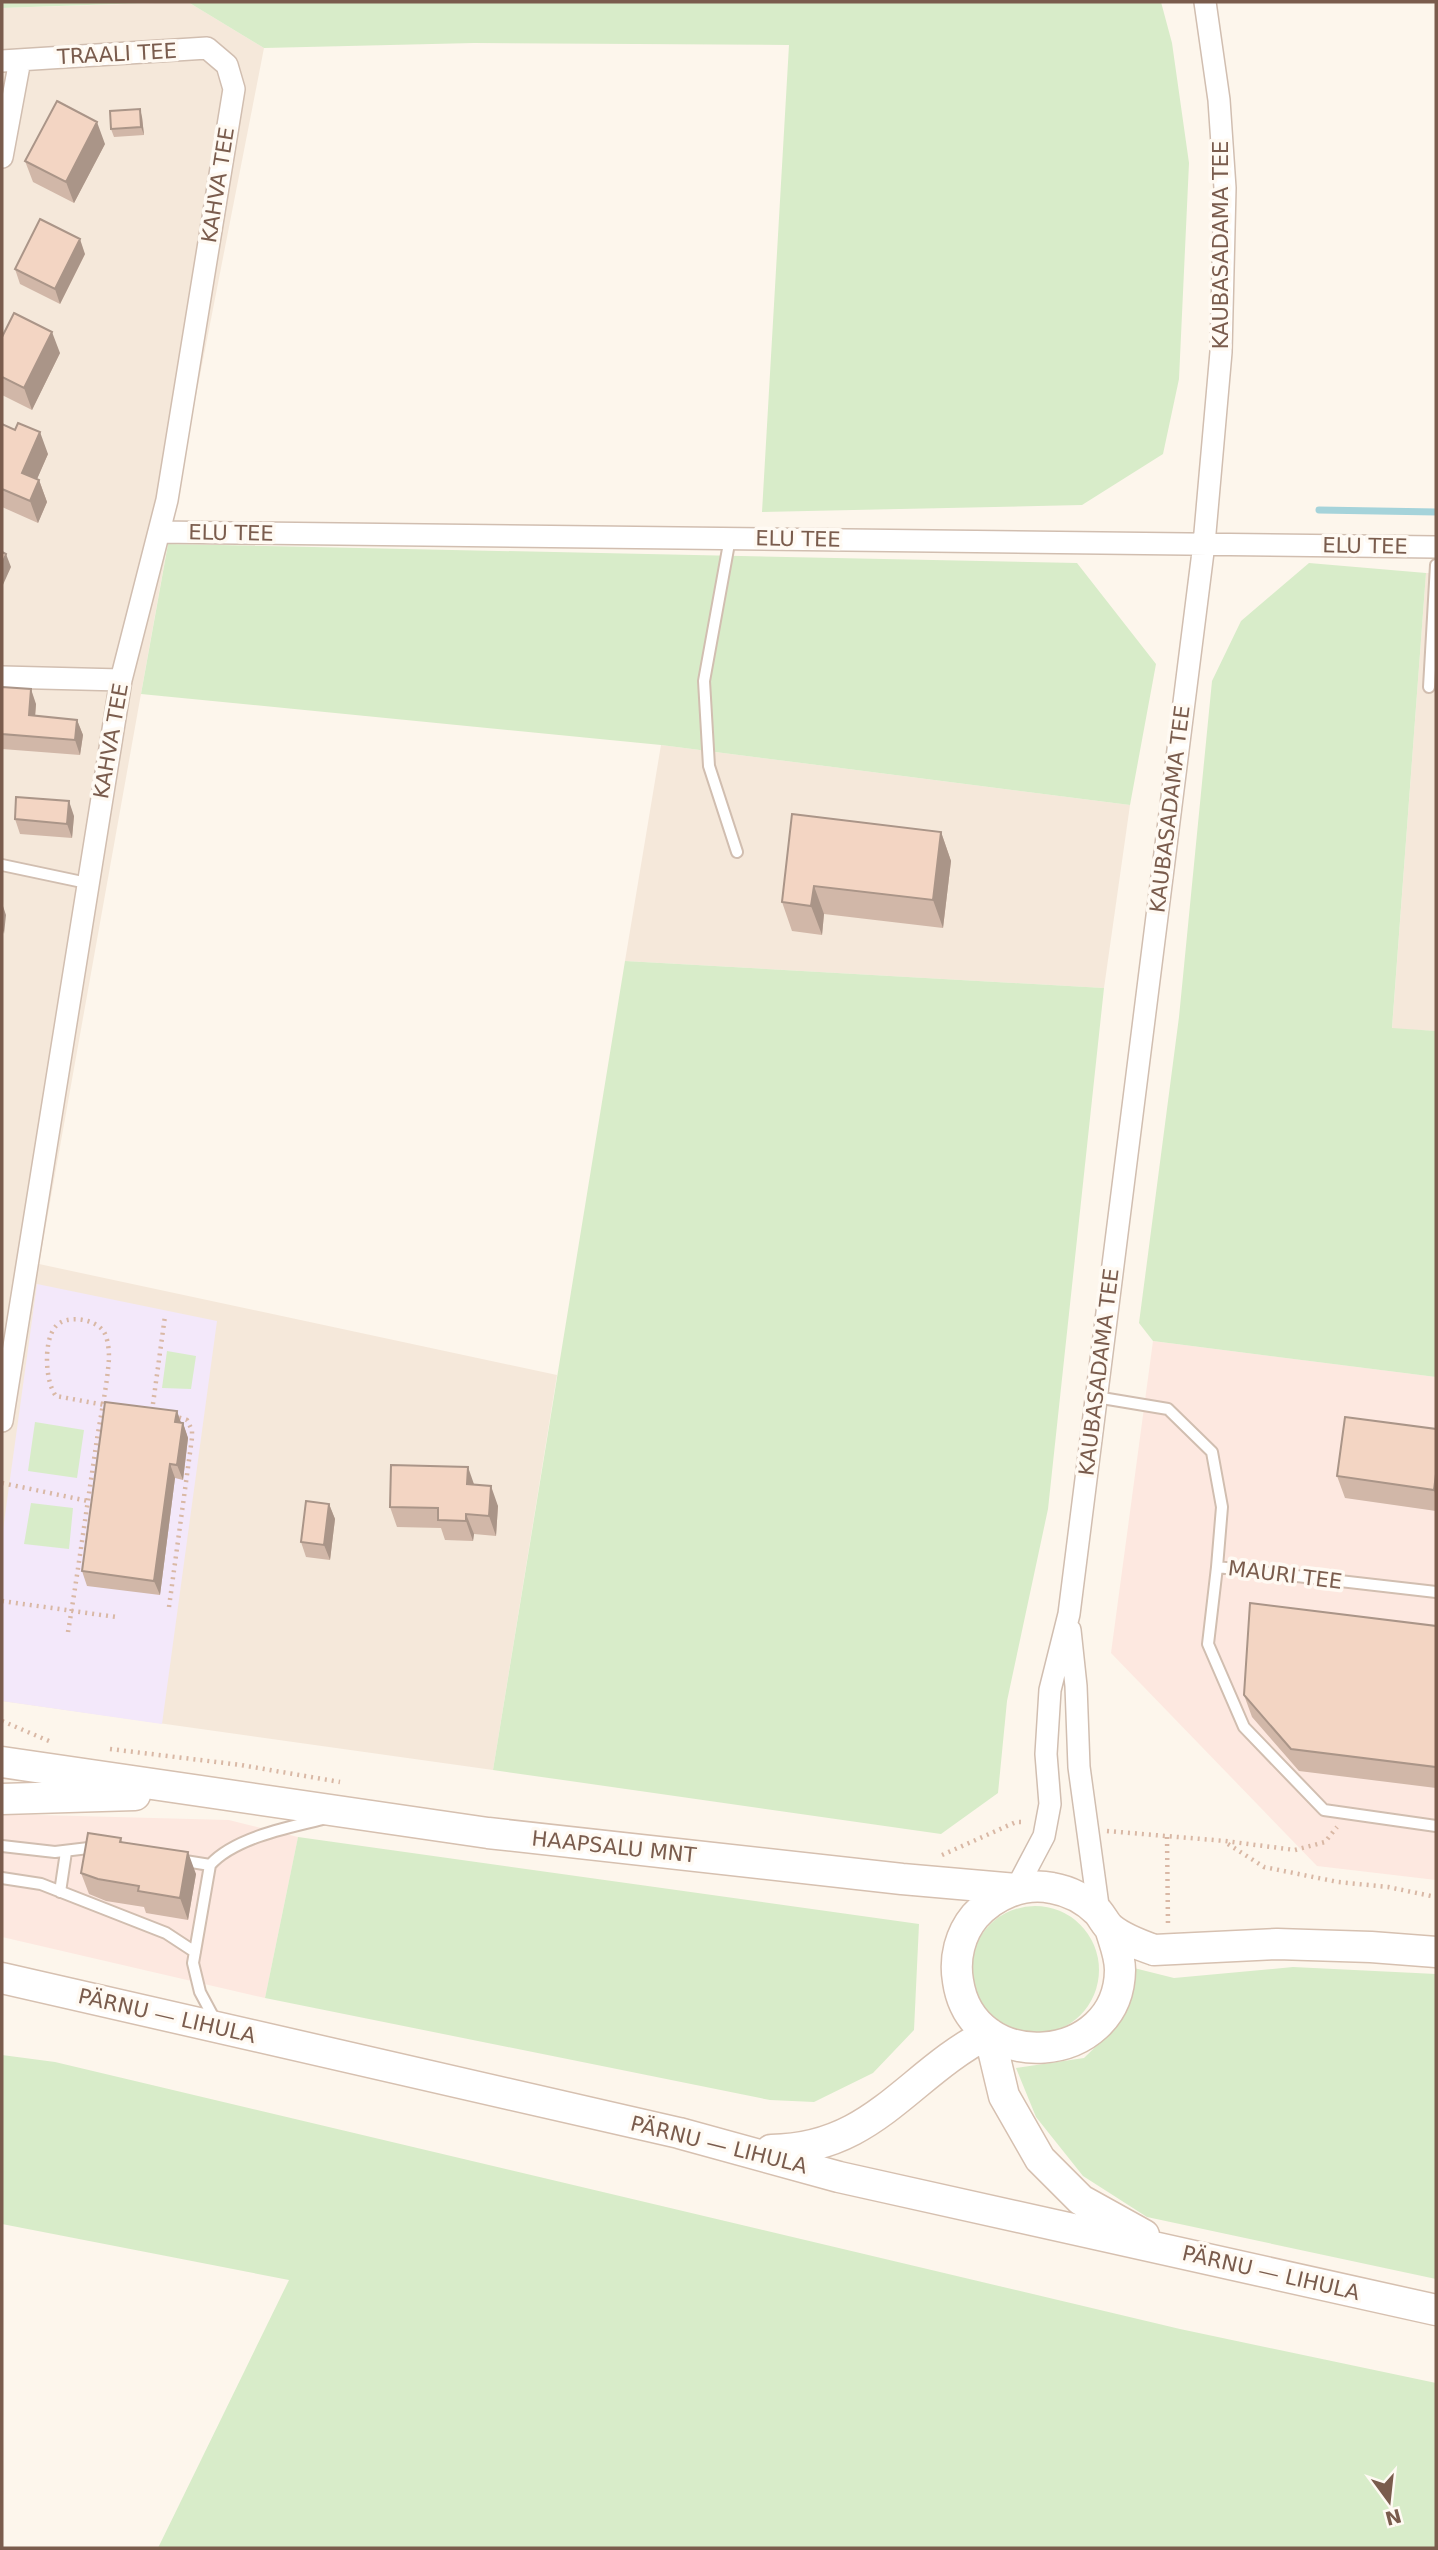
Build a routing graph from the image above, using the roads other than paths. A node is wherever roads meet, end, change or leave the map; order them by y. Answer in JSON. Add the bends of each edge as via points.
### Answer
{"nodes":[{"id":1,"x":1205,"y":2,"type":"edge"},
{"id":2,"x":11,"y":60,"type":"edge"},
{"id":3,"x":228,"y":65,"type":"joint"},
{"id":4,"x":2,"y":157,"type":"edge"},
{"id":5,"x":159,"y":532,"type":"junction"},
{"id":6,"x":730,"y":538,"type":"junction"},
{"id":7,"x":1204,"y":544,"type":"junction"},
{"id":8,"x":1436,"y":547,"type":"edge"},
{"id":9,"x":1436,"y":565,"type":"edge"},
{"id":10,"x":2,"y":677,"type":"edge"},
{"id":11,"x":121,"y":680,"type":"junction"},
{"id":12,"x":1429,"y":687,"type":"dead end"},
{"id":13,"x":737,"y":852,"type":"dead end"},
{"id":14,"x":2,"y":865,"type":"edge"},
{"id":15,"x":87,"y":883,"type":"junction"},
{"id":16,"x":1096,"y":1397,"type":"junction"},
{"id":17,"x":2,"y":1421,"type":"edge"},
{"id":18,"x":1216,"y":1567,"type":"junction"},
{"id":19,"x":1436,"y":1592,"type":"edge"},
{"id":20,"x":1069,"y":1614,"type":"junction"},
{"id":21,"x":2,"y":1762,"type":"edge"},
{"id":22,"x":213,"y":1793,"type":"junction"},
{"id":23,"x":349,"y":1798,"type":"junction"},
{"id":24,"x":2,"y":1799,"type":"edge"},
{"id":25,"x":1436,"y":1826,"type":"edge"},
{"id":26,"x":2,"y":1846,"type":"edge"},
{"id":27,"x":109,"y":1849,"type":"edge"},
{"id":28,"x":66,"y":1852,"type":"junction"},
{"id":29,"x":172,"y":1859,"type":"edge"},
{"id":30,"x":210,"y":1865,"type":"junction"},
{"id":31,"x":2,"y":1878,"type":"edge"},
{"id":32,"x":1016,"y":1889,"type":"junction"},
{"id":33,"x":60,"y":1892,"type":"junction"},
{"id":34,"x":1104,"y":1921,"type":"junction"},
{"id":35,"x":195,"y":1952,"type":"junction"},
{"id":36,"x":1436,"y":1952,"type":"edge"},
{"id":37,"x":2,"y":1978,"type":"edge"},
{"id":38,"x":219,"y":2029,"type":"junction"},
{"id":39,"x":989,"y":2033,"type":"junction"},
{"id":40,"x":736,"y":2148,"type":"junction"},
{"id":41,"x":1173,"y":2250,"type":"junction"},
{"id":42,"x":1436,"y":2310,"type":"edge"}],
"edges":[{"from":1,"to":7,"type":"street","name":"KAUBASADAMA TEE","via":[[1225,188],[1221,352]]},
{"from":2,"to":3,"type":"street","name":"TRAALI TEE","via":[[207,48]]},
{"from":2,"to":4,"type":"street"},
{"from":3,"to":5,"type":"street","name":"KAHVA TEE","via":[[234,89]]},
{"from":5,"to":6,"type":"street","name":"ELU TEE"},
{"from":5,"to":11,"type":"street","name":"KAHVA TEE"},
{"from":6,"to":7,"type":"street","name":"ELU TEE"},
{"from":6,"to":13,"type":"lane","via":[[704,681],[709,766]]},
{"from":7,"to":8,"type":"street","name":"ELU TEE"},
{"from":7,"to":16,"type":"street","name":"KAUBASADAMA TEE"},
{"from":9,"to":12,"type":"lane"},
{"from":10,"to":11,"type":"street"},
{"from":11,"to":15,"type":"street","name":"KAHVA TEE"},
{"from":14,"to":15,"type":"lane"},
{"from":15,"to":17,"type":"street","name":"KAHVA TEE"},
{"from":16,"to":18,"type":"lane","name":"MAURI TEE","via":[[1168,1409],[1212,1452],[1222,1507]]},
{"from":16,"to":20,"type":"street","name":"KAUBASADAMA TEE"},
{"from":18,"to":19,"type":"lane","name":"MAURI TEE"},
{"from":18,"to":25,"type":"lane","via":[[1209,1644],[1244,1727],[1324,1810]]},
{"from":20,"to":32,"type":"street","name":"KAUBASADAMA TEE","via":[[1050,1690],[1049,1804],[1044,1836]]},
{"from":20,"to":34,"type":"street","name":"KAUBASADAMA TEE","via":[[1079,1766]]},
{"from":21,"to":22,"type":"main road"},
{"from":22,"to":23,"type":"main road","name":"HAAPSALU MNT"},
{"from":22,"to":24,"type":"main road"},
{"from":23,"to":30,"type":"lane","via":[[243,1843]]},
{"from":23,"to":32,"type":"main road","name":"HAAPSALU MNT","via":[[502,1835]]},
{"from":26,"to":28,"type":"lane"},
{"from":27,"to":28,"type":"lane"},
{"from":28,"to":33,"type":"lane"},
{"from":29,"to":30,"type":"lane"},
{"from":30,"to":35,"type":"lane"},
{"from":31,"to":33,"type":"lane"},
{"from":32,"to":34,"type":"main road","via":[[1049,1887],[1071,1893]]},
{"from":32,"to":39,"type":"main road","via":[[982,1908],[970,1922],[958,1953],[956,1971],[965,2006]]},
{"from":33,"to":35,"type":"lane","via":[[166,1933]]},
{"from":34,"to":36,"type":"main road","via":[[1154,1950],[1277,1944]]},
{"from":34,"to":39,"type":"main road","via":[[1119,1955],[1120,1972],[1108,2010],[1091,2030],[1062,2046],[1035,2049],[1014,2046]]},
{"from":35,"to":38,"type":"lane","via":[[192,1963],[200,1992]]},
{"from":37,"to":38,"type":"main road","name":"PÄRNU — LIHULA"},
{"from":38,"to":40,"type":"main road","name":"PÄRNU — LIHULA"},
{"from":39,"to":40,"type":"main road","via":[[965,2045],[892,2104],[839,2138],[791,2150]]},
{"from":39,"to":41,"type":"main road","via":[[1004,2096],[1040,2159],[1081,2200]]},
{"from":40,"to":41,"type":"main road","name":"PÄRNU — LIHULA","via":[[839,2177]]},
{"from":41,"to":42,"type":"main road","name":"PÄRNU — LIHULA"}]}
